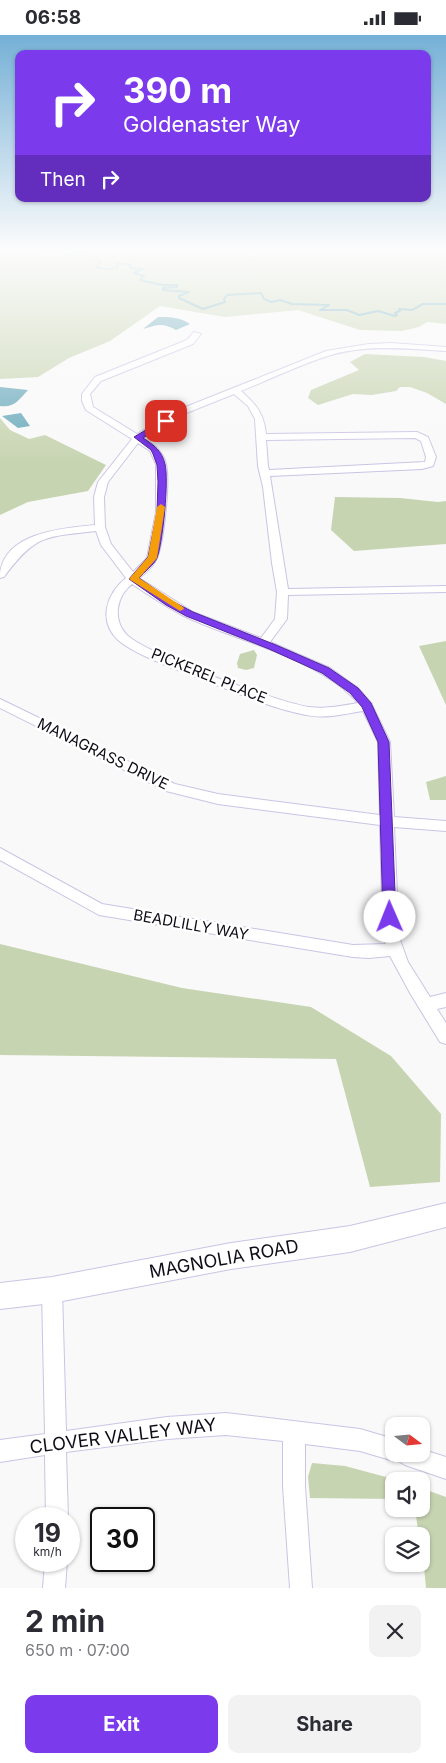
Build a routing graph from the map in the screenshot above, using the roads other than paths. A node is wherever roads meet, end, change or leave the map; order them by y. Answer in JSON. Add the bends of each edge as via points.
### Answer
{"nodes":[{"id":1,"x":198,"y":333,"type":"dead end"},
{"id":2,"x":446,"y":349,"type":"edge"},
{"id":3,"x":235,"y":391,"type":"junction"},
{"id":4,"x":138,"y":437,"type":"junction"},
{"id":5,"x":261,"y":437,"type":"junction"},
{"id":6,"x":264,"y":473,"type":"junction"},
{"id":7,"x":100,"y":527,"type":"junction"},
{"id":8,"x":0,"y":575,"type":"edge"},
{"id":9,"x":133,"y":579,"type":"junction"},
{"id":10,"x":446,"y":589,"type":"edge"},
{"id":11,"x":283,"y":592,"type":"junction"},
{"id":12,"x":263,"y":643,"type":"junction"},
{"id":13,"x":0,"y":703,"type":"edge"},
{"id":14,"x":367,"y":706,"type":"junction"},
{"id":15,"x":386,"y":821,"type":"junction"},
{"id":16,"x":446,"y":826,"type":"edge"},
{"id":17,"x":0,"y":853,"type":"edge"},
{"id":18,"x":395,"y":949,"type":"junction"},
{"id":19,"x":446,"y":1000,"type":"edge"},
{"id":20,"x":427,"y":1005,"type":"junction"},
{"id":21,"x":446,"y":1037,"type":"edge"},
{"id":22,"x":446,"y":1215,"type":"edge"},
{"id":23,"x":52,"y":1290,"type":"junction"},
{"id":24,"x":0,"y":1295,"type":"edge"},
{"id":25,"x":294,"y":1431,"type":"junction"},
{"id":26,"x":57,"y":1442,"type":"junction"},
{"id":27,"x":385,"y":1447,"type":"edge"},
{"id":28,"x":0,"y":1451,"type":"edge"},
{"id":29,"x":430,"y":1463,"type":"edge"},
{"id":30,"x":446,"y":1468,"type":"edge"},
{"id":31,"x":57,"y":1507,"type":"edge"},
{"id":32,"x":55,"y":1572,"type":"edge"},
{"id":33,"x":54,"y":1588,"type":"edge"},
{"id":34,"x":301,"y":1588,"type":"edge"}],
"edges":[{"from":1,"to":4,"type":"street","name":"PICKEREL PLACE","via":[[190,341],[98,379],[86,394],[89,408]]},
{"from":2,"to":3,"type":"street","via":[[391,345],[329,353]]},
{"from":3,"to":4,"type":"street","via":[[181,412]]},
{"from":3,"to":5,"type":"street","via":[[252,405],[260,419]]},
{"from":4,"to":7,"type":"street","via":[[103,482],[99,497]]},
{"from":4,"to":9,"type":"street","name":"PICKEREL PLACE","via":[[154,449],[161,465],[161,512],[152,558]]},
{"from":5,"to":6,"type":"street"},
{"from":5,"to":6,"type":"street","via":[[417,435],[425,439],[431,457],[430,464],[422,466]]},
{"from":6,"to":11,"type":"street"},
{"from":7,"to":8,"type":"street","via":[[58,531],[36,537],[17,553]]},
{"from":7,"to":9,"type":"street","via":[[106,545]]},
{"from":9,"to":12,"type":"street","via":[[189,614]]},
{"from":9,"to":14,"type":"street","name":"PICKEREL PLACE","via":[[125,584],[113,603],[111,616],[114,626],[123,638],[158,658],[246,693],[307,711],[326,713]]},
{"from":10,"to":11,"type":"street"},
{"from":11,"to":12,"type":"street","via":[[281,619]]},
{"from":12,"to":14,"type":"street","via":[[339,678]]},
{"from":13,"to":15,"type":"street","name":"MANAGRASS DRIVE","via":[[171,788],[218,799]]},
{"from":14,"to":15,"type":"street","via":[[384,742]]},
{"from":15,"to":16,"type":"street","name":"MANAGRASS DRIVE"},
{"from":15,"to":18,"type":"street","via":[[390,917]]},
{"from":17,"to":18,"type":"street","name":"BEADLILLY WAY","via":[[100,909],[353,951]]},
{"from":18,"to":20,"type":"street"},
{"from":19,"to":20,"type":"street"},
{"from":20,"to":21,"type":"street"},
{"from":22,"to":23,"type":"main road","name":"MAGNOLIA ROAD","via":[[350,1239],[231,1256]]},
{"from":23,"to":24,"type":"main road","name":"MAGNOLIA ROAD"},
{"from":23,"to":26,"type":"street"},
{"from":25,"to":26,"type":"street","name":"CLOVER VALLEY WAY","via":[[226,1424]]},
{"from":25,"to":27,"type":"street","name":"CLOVER VALLEY WAY","via":[[360,1440]]},
{"from":25,"to":34,"type":"street"},
{"from":26,"to":28,"type":"street","name":"CLOVER VALLEY WAY"},
{"from":26,"to":31,"type":"street"},
{"from":29,"to":30,"type":"street"},
{"from":32,"to":33,"type":"street"}]}
